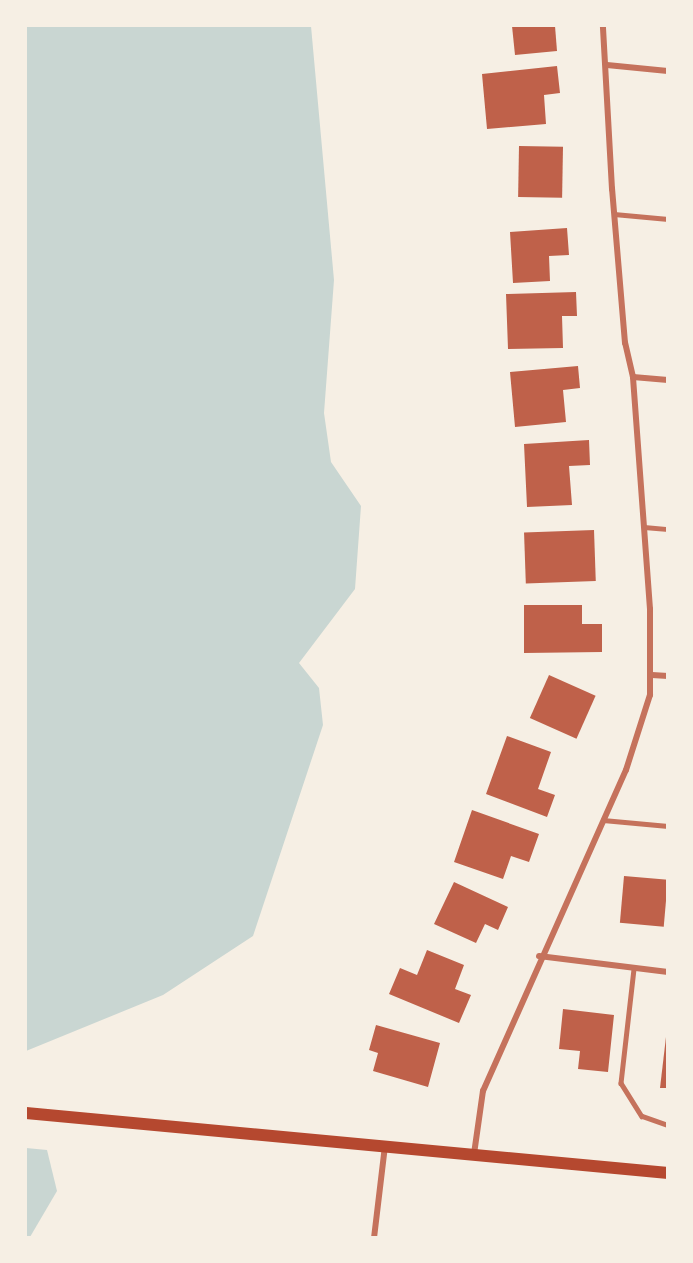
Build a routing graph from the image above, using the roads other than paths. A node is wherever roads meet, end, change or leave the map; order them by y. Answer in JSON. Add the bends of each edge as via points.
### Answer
{"nodes":[{"id":1,"x":603,"y":26,"type":"edge"},
{"id":2,"x":607,"y":65,"type":"junction"},
{"id":3,"x":668,"y":71,"type":"edge"},
{"id":4,"x":614,"y":213,"type":"junction"},
{"id":5,"x":668,"y":219,"type":"edge"},
{"id":6,"x":633,"y":377,"type":"junction"},
{"id":7,"x":668,"y":380,"type":"edge"},
{"id":8,"x":644,"y":527,"type":"junction"},
{"id":9,"x":668,"y":529,"type":"edge"},
{"id":10,"x":652,"y":675,"type":"junction"},
{"id":11,"x":668,"y":676,"type":"edge"},
{"id":12,"x":603,"y":820,"type":"junction"},
{"id":13,"x":668,"y":826,"type":"edge"},
{"id":14,"x":539,"y":956,"type":"junction"},
{"id":15,"x":634,"y":969,"type":"junction"},
{"id":16,"x":668,"y":972,"type":"edge"},
{"id":17,"x":26,"y":1113,"type":"edge"},
{"id":18,"x":668,"y":1125,"type":"edge"},
{"id":19,"x":385,"y":1146,"type":"junction"},
{"id":20,"x":474,"y":1154,"type":"junction"},
{"id":21,"x":668,"y":1173,"type":"edge"},
{"id":22,"x":374,"y":1238,"type":"edge"}],
"edges":[{"from":1,"to":2,"type":"street"},
{"from":2,"to":3,"type":"street"},
{"from":2,"to":4,"type":"street"},
{"from":4,"to":5,"type":"lane"},
{"from":4,"to":6,"type":"street","via":[[625,343]]},
{"from":6,"to":7,"type":"street"},
{"from":6,"to":8,"type":"street"},
{"from":8,"to":9,"type":"lane"},
{"from":8,"to":10,"type":"street"},
{"from":10,"to":11,"type":"street"},
{"from":10,"to":12,"type":"street","via":[[641,729]]},
{"from":12,"to":13,"type":"lane"},
{"from":12,"to":14,"type":"street"},
{"from":14,"to":15,"type":"street"},
{"from":14,"to":20,"type":"street","via":[[483,1091]]},
{"from":15,"to":16,"type":"street"},
{"from":15,"to":18,"type":"lane","via":[[621,1083],[642,1116]]},
{"from":17,"to":19,"type":"main road"},
{"from":19,"to":20,"type":"main road"},
{"from":19,"to":22,"type":"street"},
{"from":20,"to":21,"type":"main road"}]}
